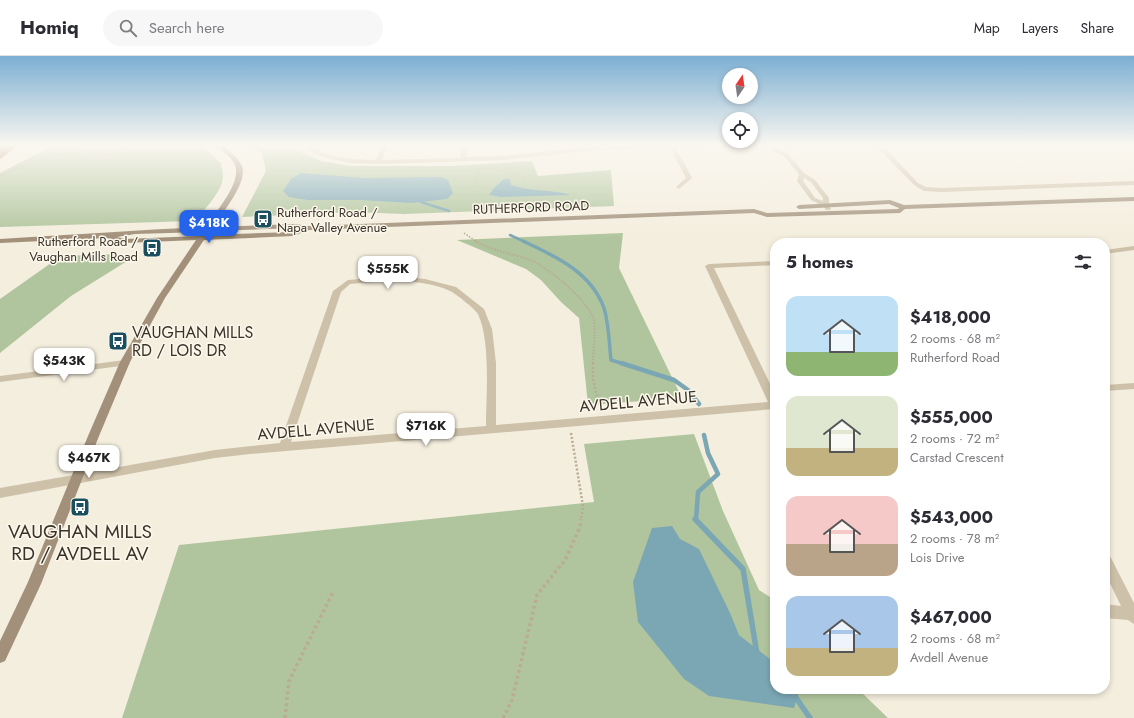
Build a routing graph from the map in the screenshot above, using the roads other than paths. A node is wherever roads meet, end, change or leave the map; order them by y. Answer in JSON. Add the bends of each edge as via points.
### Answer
{"nodes":[{"id":1,"x":240,"y":176,"type":"edge"},
{"id":2,"x":688,"y":176,"type":"edge"},
{"id":3,"x":801,"y":176,"type":"edge"},
{"id":4,"x":805,"y":176,"type":"edge"},
{"id":5,"x":908,"y":176,"type":"edge"},
{"id":6,"x":1134,"y":183,"type":"edge"},
{"id":7,"x":679,"y":187,"type":"dead end"},
{"id":8,"x":1133,"y":198,"type":"edge"},
{"id":9,"x":826,"y":205,"type":"junction"},
{"id":10,"x":903,"y":207,"type":"junction"},
{"id":11,"x":754,"y":211,"type":"junction"},
{"id":12,"x":831,"y":213,"type":"junction"},
{"id":13,"x":308,"y":228,"type":"junction"},
{"id":14,"x":205,"y":233,"type":"junction"},
{"id":15,"x":0,"y":241,"type":"edge"},
{"id":16,"x":1134,"y":248,"type":"edge"},
{"id":17,"x":1110,"y":251,"type":"edge"},
{"id":18,"x":770,"y":263,"type":"edge"},
{"id":19,"x":125,"y":363,"type":"junction"},
{"id":20,"x":0,"y":380,"type":"edge"},
{"id":21,"x":1134,"y":386,"type":"edge"},
{"id":22,"x":1110,"y":388,"type":"edge"},
{"id":23,"x":770,"y":394,"type":"edge"},
{"id":24,"x":770,"y":405,"type":"edge"},
{"id":25,"x":492,"y":430,"type":"junction"},
{"id":26,"x":284,"y":448,"type":"junction"},
{"id":27,"x":76,"y":479,"type":"junction"},
{"id":28,"x":0,"y":492,"type":"edge"},
{"id":29,"x":1110,"y":569,"type":"edge"},
{"id":30,"x":1110,"y":612,"type":"edge"},
{"id":31,"x":1134,"y":615,"type":"edge"},
{"id":32,"x":0,"y":656,"type":"edge"}],
"edges":[{"from":1,"to":14,"type":"main road","via":[[234,191]]},
{"from":2,"to":7,"type":"street","via":[[689,178]]},
{"from":3,"to":9,"type":"street","via":[[800,181],[813,199]]},
{"from":4,"to":9,"type":"street","via":[[822,192],[826,198]]},
{"from":5,"to":6,"type":"street","via":[[924,189],[941,190]]},
{"from":8,"to":10,"type":"main road","name":"RUTHERFORD ROAD"},
{"from":9,"to":10,"type":"main road","name":"RUTHERFORD ROAD","via":[[890,202]]},
{"from":9,"to":11,"type":"main road","name":"RUTHERFORD ROAD","via":[[763,208]]},
{"from":9,"to":12,"type":"street"},
{"from":10,"to":12,"type":"main road","name":"RUTHERFORD ROAD","via":[[900,211]]},
{"from":11,"to":12,"type":"main road","name":"RUTHERFORD ROAD","via":[[767,215]]},
{"from":11,"to":13,"type":"main road","name":"RUTHERFORD ROAD"},
{"from":13,"to":14,"type":"main road","name":"RUTHERFORD ROAD","via":[[296,226]]},
{"from":13,"to":14,"type":"main road","name":"RUTHERFORD ROAD","via":[[294,234]]},
{"from":14,"to":15,"type":"main road","name":"RUTHERFORD ROAD","via":[[125,241],[103,236]]},
{"from":14,"to":19,"type":"main road","via":[[150,314]]},
{"from":16,"to":17,"type":"street"},
{"from":18,"to":23,"type":"street","via":[[709,266]]},
{"from":19,"to":20,"type":"street"},
{"from":19,"to":27,"type":"main road"},
{"from":21,"to":22,"type":"street"},
{"from":24,"to":25,"type":"street","name":"AVDELL AVENUE"},
{"from":25,"to":26,"type":"street","name":"AVDELL AVENUE"},
{"from":25,"to":26,"type":"street","via":[[491,363],[487,329],[481,310],[452,289],[425,281],[396,278],[348,282],[337,291]]},
{"from":26,"to":27,"type":"street","name":"AVDELL AVENUE","via":[[215,454]]},
{"from":27,"to":28,"type":"street","name":"AVDELL AVENUE"},
{"from":27,"to":32,"type":"main road","via":[[32,591]]},
{"from":29,"to":31,"type":"street"},
{"from":30,"to":31,"type":"street"}]}
